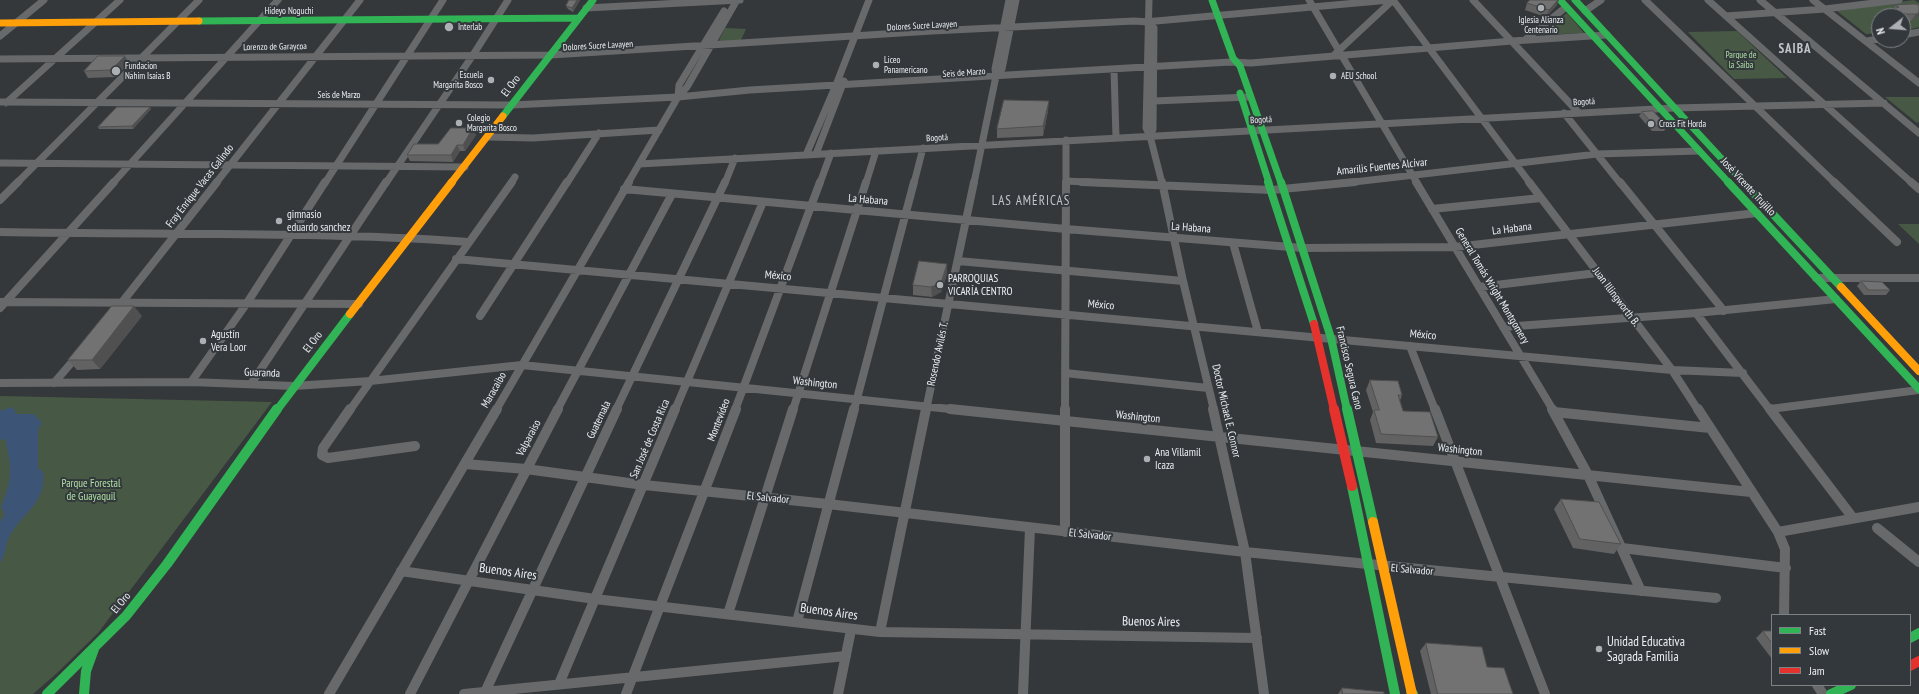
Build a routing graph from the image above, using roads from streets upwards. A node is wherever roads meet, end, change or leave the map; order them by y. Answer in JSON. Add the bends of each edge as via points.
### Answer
{"nodes":[{"id":1,"x":44,"y":0,"type":"edge"},
{"id":2,"x":120,"y":0,"type":"edge"},
{"id":3,"x":199,"y":0,"type":"edge"},
{"id":4,"x":278,"y":0,"type":"edge"},
{"id":5,"x":360,"y":0,"type":"edge"},
{"id":6,"x":443,"y":0,"type":"edge"},
{"id":7,"x":508,"y":0,"type":"edge"},
{"id":8,"x":682,"y":0,"type":"edge"},
{"id":9,"x":730,"y":0,"type":"edge"},
{"id":10,"x":737,"y":0,"type":"edge"},
{"id":11,"x":740,"y":0,"type":"edge"},
{"id":12,"x":869,"y":0,"type":"edge"},
{"id":13,"x":874,"y":0,"type":"edge"},
{"id":14,"x":1009,"y":0,"type":"edge"},
{"id":15,"x":1016,"y":0,"type":"edge"},
{"id":16,"x":1212,"y":0,"type":"edge"},
{"id":17,"x":1309,"y":0,"type":"edge"},
{"id":18,"x":1392,"y":0,"type":"edge"},
{"id":19,"x":1473,"y":0,"type":"edge"},
{"id":20,"x":1575,"y":0,"type":"edge"},
{"id":21,"x":1601,"y":0,"type":"edge"},
{"id":22,"x":1645,"y":0,"type":"edge"},
{"id":23,"x":1708,"y":0,"type":"edge"},
{"id":24,"x":1760,"y":0,"type":"edge"},
{"id":25,"x":1813,"y":0,"type":"edge"},
{"id":26,"x":1899,"y":0,"type":"edge"},
{"id":27,"x":1152,"y":1,"type":"edge"},
{"id":28,"x":1873,"y":2,"type":"edge"},
{"id":29,"x":653,"y":3,"type":"junction"},
{"id":30,"x":1563,"y":3,"type":"edge"},
{"id":31,"x":589,"y":4,"type":"edge"},
{"id":32,"x":1314,"y":7,"type":"junction"},
{"id":33,"x":1825,"y":9,"type":"junction"},
{"id":34,"x":1585,"y":12,"type":"junction"},
{"id":35,"x":1776,"y":13,"type":"junction"},
{"id":36,"x":1217,"y":16,"type":"junction"},
{"id":37,"x":1726,"y":16,"type":"junction"},
{"id":38,"x":579,"y":18,"type":"junction"},
{"id":39,"x":495,"y":19,"type":"junction"},
{"id":40,"x":344,"y":20,"type":"junction"},
{"id":41,"x":430,"y":20,"type":"junction"},
{"id":42,"x":259,"y":21,"type":"junction"},
{"id":43,"x":1152,"y":21,"type":"junction"},
{"id":44,"x":178,"y":22,"type":"junction"},
{"id":45,"x":16,"y":23,"type":"junction"},
{"id":46,"x":95,"y":23,"type":"junction"},
{"id":47,"x":0,"y":24,"type":"edge"},
{"id":48,"x":1006,"y":29,"type":"junction"},
{"id":49,"x":1607,"y":35,"type":"junction"},
{"id":50,"x":0,"y":36,"type":"edge"},
{"id":51,"x":1593,"y":36,"type":"junction"},
{"id":52,"x":857,"y":37,"type":"junction"},
{"id":53,"x":1526,"y":40,"type":"junction"},
{"id":54,"x":1871,"y":40,"type":"edge"},
{"id":55,"x":1512,"y":41,"type":"junction"},
{"id":56,"x":1866,"y":41,"type":"junction"},
{"id":57,"x":706,"y":47,"type":"junction"},
{"id":58,"x":1428,"y":48,"type":"junction"},
{"id":59,"x":408,"y":54,"type":"junction"},
{"id":60,"x":317,"y":55,"type":"junction"},
{"id":61,"x":473,"y":55,"type":"junction"},
{"id":62,"x":551,"y":55,"type":"junction"},
{"id":63,"x":1337,"y":55,"type":"junction"},
{"id":64,"x":55,"y":58,"type":"junction"},
{"id":65,"x":141,"y":58,"type":"junction"},
{"id":66,"x":227,"y":58,"type":"junction"},
{"id":67,"x":0,"y":59,"type":"edge"},
{"id":68,"x":1235,"y":63,"type":"junction"},
{"id":69,"x":1150,"y":69,"type":"junction"},
{"id":70,"x":1114,"y":71,"type":"junction"},
{"id":71,"x":996,"y":78,"type":"junction"},
{"id":72,"x":1919,"y":83,"type":"edge"},
{"id":73,"x":839,"y":87,"type":"junction"},
{"id":74,"x":678,"y":97,"type":"junction"},
{"id":75,"x":1246,"y":97,"type":"junction"},
{"id":76,"x":1154,"y":101,"type":"junction"},
{"id":77,"x":3,"y":102,"type":"edge"},
{"id":78,"x":97,"y":103,"type":"junction"},
{"id":79,"x":186,"y":103,"type":"junction"},
{"id":80,"x":1884,"y":103,"type":"junction"},
{"id":81,"x":278,"y":104,"type":"junction"},
{"id":82,"x":376,"y":104,"type":"junction"},
{"id":83,"x":440,"y":104,"type":"junction"},
{"id":84,"x":1825,"y":104,"type":"junction"},
{"id":85,"x":512,"y":105,"type":"junction"},
{"id":86,"x":1755,"y":106,"type":"junction"},
{"id":87,"x":0,"y":108,"type":"edge"},
{"id":88,"x":1660,"y":108,"type":"junction"},
{"id":89,"x":1674,"y":108,"type":"junction"},
{"id":90,"x":1578,"y":112,"type":"junction"},
{"id":91,"x":1564,"y":113,"type":"junction"},
{"id":92,"x":1481,"y":118,"type":"junction"},
{"id":93,"x":821,"y":121,"type":"junction"},
{"id":94,"x":829,"y":121,"type":"junction"},
{"id":95,"x":1381,"y":124,"type":"junction"},
{"id":96,"x":1919,"y":125,"type":"edge"},
{"id":97,"x":1911,"y":126,"type":"junction"},
{"id":98,"x":660,"y":130,"type":"junction"},
{"id":99,"x":1258,"y":130,"type":"junction"},
{"id":100,"x":599,"y":133,"type":"junction"},
{"id":101,"x":1919,"y":133,"type":"edge"},
{"id":102,"x":1150,"y":136,"type":"junction"},
{"id":103,"x":488,"y":137,"type":"junction"},
{"id":104,"x":1116,"y":138,"type":"junction"},
{"id":105,"x":1066,"y":140,"type":"junction"},
{"id":106,"x":982,"y":145,"type":"junction"},
{"id":107,"x":922,"y":148,"type":"junction"},
{"id":108,"x":876,"y":151,"type":"junction"},
{"id":109,"x":1699,"y":151,"type":"junction"},
{"id":110,"x":831,"y":153,"type":"junction"},
{"id":111,"x":816,"y":154,"type":"junction"},
{"id":112,"x":1597,"y":154,"type":"junction"},
{"id":113,"x":806,"y":155,"type":"junction"},
{"id":114,"x":735,"y":158,"type":"junction"},
{"id":115,"x":0,"y":163,"type":"edge"},
{"id":116,"x":37,"y":163,"type":"junction"},
{"id":117,"x":130,"y":163,"type":"junction"},
{"id":118,"x":639,"y":164,"type":"junction"},
{"id":119,"x":1516,"y":164,"type":"junction"},
{"id":120,"x":230,"y":165,"type":"junction"},
{"id":121,"x":336,"y":166,"type":"junction"},
{"id":122,"x":398,"y":166,"type":"junction"},
{"id":123,"x":465,"y":167,"type":"junction"},
{"id":124,"x":515,"y":176,"type":"dead end"},
{"id":125,"x":1412,"y":176,"type":"junction"},
{"id":126,"x":1066,"y":181,"type":"junction"},
{"id":127,"x":1163,"y":185,"type":"junction"},
{"id":128,"x":1283,"y":188,"type":"junction"},
{"id":129,"x":624,"y":189,"type":"junction"},
{"id":130,"x":1919,"y":189,"type":"edge"},
{"id":131,"x":1272,"y":190,"type":"junction"},
{"id":132,"x":672,"y":194,"type":"junction"},
{"id":133,"x":718,"y":198,"type":"junction"},
{"id":134,"x":1542,"y":198,"type":"junction"},
{"id":135,"x":0,"y":200,"type":"edge"},
{"id":136,"x":763,"y":202,"type":"junction"},
{"id":137,"x":812,"y":206,"type":"junction"},
{"id":138,"x":1432,"y":209,"type":"junction"},
{"id":139,"x":856,"y":210,"type":"junction"},
{"id":140,"x":906,"y":214,"type":"junction"},
{"id":141,"x":1757,"y":214,"type":"junction"},
{"id":142,"x":966,"y":220,"type":"junction"},
{"id":143,"x":1654,"y":225,"type":"junction"},
{"id":144,"x":1066,"y":230,"type":"junction"},
{"id":145,"x":0,"y":232,"type":"edge"},
{"id":146,"x":66,"y":234,"type":"junction"},
{"id":147,"x":176,"y":234,"type":"junction"},
{"id":148,"x":292,"y":234,"type":"junction"},
{"id":149,"x":1568,"y":234,"type":"junction"},
{"id":150,"x":350,"y":235,"type":"junction"},
{"id":151,"x":410,"y":237,"type":"junction"},
{"id":152,"x":1175,"y":238,"type":"junction"},
{"id":153,"x":468,"y":242,"type":"junction"},
{"id":154,"x":1233,"y":242,"type":"junction"},
{"id":155,"x":1897,"y":242,"type":"dead end"},
{"id":156,"x":1290,"y":247,"type":"junction"},
{"id":157,"x":1455,"y":247,"type":"junction"},
{"id":158,"x":1303,"y":248,"type":"junction"},
{"id":159,"x":456,"y":259,"type":"junction"},
{"id":160,"x":958,"y":260,"type":"junction"},
{"id":161,"x":515,"y":265,"type":"junction"},
{"id":162,"x":577,"y":270,"type":"junction"},
{"id":163,"x":1066,"y":271,"type":"junction"},
{"id":164,"x":1597,"y":273,"type":"junction"},
{"id":165,"x":630,"y":274,"type":"junction"},
{"id":166,"x":1832,"y":277,"type":"junction"},
{"id":167,"x":1816,"y":278,"type":"junction"},
{"id":168,"x":1919,"y":278,"type":"edge"},
{"id":169,"x":680,"y":279,"type":"junction"},
{"id":170,"x":1183,"y":281,"type":"junction"},
{"id":171,"x":729,"y":284,"type":"junction"},
{"id":172,"x":1479,"y":287,"type":"junction"},
{"id":173,"x":781,"y":288,"type":"junction"},
{"id":174,"x":832,"y":293,"type":"junction"},
{"id":175,"x":884,"y":298,"type":"junction"},
{"id":176,"x":1836,"y":299,"type":"junction"},
{"id":177,"x":122,"y":302,"type":"junction"},
{"id":178,"x":247,"y":303,"type":"junction"},
{"id":179,"x":2,"y":304,"type":"edge"},
{"id":180,"x":305,"y":304,"type":"junction"},
{"id":181,"x":359,"y":304,"type":"junction"},
{"id":182,"x":948,"y":304,"type":"junction"},
{"id":183,"x":1724,"y":310,"type":"junction"},
{"id":184,"x":1696,"y":313,"type":"junction"},
{"id":185,"x":1066,"y":314,"type":"junction"},
{"id":186,"x":480,"y":316,"type":"dead end"},
{"id":187,"x":1632,"y":318,"type":"junction"},
{"id":188,"x":108,"y":320,"type":"edge"},
{"id":189,"x":1195,"y":326,"type":"junction"},
{"id":190,"x":1503,"y":327,"type":"junction"},
{"id":191,"x":1258,"y":332,"type":"junction"},
{"id":192,"x":1318,"y":337,"type":"junction"},
{"id":193,"x":1331,"y":338,"type":"junction"},
{"id":194,"x":1410,"y":346,"type":"junction"},
{"id":195,"x":83,"y":349,"type":"edge"},
{"id":196,"x":1520,"y":356,"type":"junction"},
{"id":197,"x":522,"y":365,"type":"junction"},
{"id":198,"x":1672,"y":370,"type":"junction"},
{"id":199,"x":579,"y":371,"type":"junction"},
{"id":200,"x":1919,"y":372,"type":"edge"},
{"id":201,"x":1743,"y":373,"type":"junction"},
{"id":202,"x":1066,"y":374,"type":"junction"},
{"id":203,"x":633,"y":377,"type":"junction"},
{"id":204,"x":370,"y":381,"type":"junction"},
{"id":205,"x":0,"y":382,"type":"edge"},
{"id":206,"x":191,"y":382,"type":"junction"},
{"id":207,"x":687,"y":382,"type":"junction"},
{"id":208,"x":54,"y":383,"type":"junction"},
{"id":209,"x":251,"y":384,"type":"junction"},
{"id":210,"x":294,"y":386,"type":"junction"},
{"id":211,"x":744,"y":388,"type":"junction"},
{"id":212,"x":1208,"y":388,"type":"junction"},
{"id":213,"x":1919,"y":390,"type":"edge"},
{"id":214,"x":799,"y":394,"type":"junction"},
{"id":215,"x":857,"y":400,"type":"junction"},
{"id":216,"x":927,"y":407,"type":"junction"},
{"id":217,"x":1770,"y":409,"type":"junction"},
{"id":218,"x":1554,"y":412,"type":"junction"},
{"id":219,"x":1065,"y":421,"type":"junction"},
{"id":220,"x":1710,"y":428,"type":"junction"},
{"id":221,"x":1220,"y":437,"type":"junction"},
{"id":222,"x":415,"y":446,"type":"dead end"},
{"id":223,"x":1345,"y":450,"type":"junction"},
{"id":224,"x":1356,"y":451,"type":"junction"},
{"id":225,"x":1456,"y":462,"type":"junction"},
{"id":226,"x":466,"y":464,"type":"junction"},
{"id":227,"x":526,"y":469,"type":"junction"},
{"id":228,"x":1588,"y":475,"type":"junction"},
{"id":229,"x":585,"y":476,"type":"junction"},
{"id":230,"x":644,"y":485,"type":"junction"},
{"id":231,"x":704,"y":491,"type":"junction"},
{"id":232,"x":1751,"y":492,"type":"junction"},
{"id":233,"x":766,"y":497,"type":"junction"},
{"id":234,"x":828,"y":504,"type":"junction"},
{"id":235,"x":1919,"y":507,"type":"edge"},
{"id":236,"x":904,"y":514,"type":"junction"},
{"id":237,"x":1853,"y":518,"type":"junction"},
{"id":238,"x":1030,"y":528,"type":"junction"},
{"id":239,"x":1877,"y":528,"type":"dead end"},
{"id":240,"x":1065,"y":532,"type":"junction"},
{"id":241,"x":1778,"y":532,"type":"junction"},
{"id":242,"x":1622,"y":548,"type":"junction"},
{"id":243,"x":1245,"y":552,"type":"junction"},
{"id":244,"x":1919,"y":562,"type":"edge"},
{"id":245,"x":1369,"y":565,"type":"junction"},
{"id":246,"x":1383,"y":567,"type":"junction"},
{"id":247,"x":1786,"y":568,"type":"junction"},
{"id":248,"x":401,"y":571,"type":"junction"},
{"id":249,"x":1501,"y":578,"type":"junction"},
{"id":250,"x":468,"y":580,"type":"junction"},
{"id":251,"x":532,"y":590,"type":"junction"},
{"id":252,"x":1641,"y":591,"type":"junction"},
{"id":253,"x":1716,"y":598,"type":"dead end"},
{"id":254,"x":595,"y":599,"type":"junction"},
{"id":255,"x":660,"y":606,"type":"junction"},
{"id":256,"x":728,"y":614,"type":"junction"},
{"id":257,"x":1784,"y":614,"type":"edge"},
{"id":258,"x":797,"y":622,"type":"junction"},
{"id":259,"x":851,"y":630,"type":"junction"},
{"id":260,"x":880,"y":632,"type":"junction"},
{"id":261,"x":1026,"y":633,"type":"junction"},
{"id":262,"x":1257,"y":638,"type":"junction"},
{"id":263,"x":94,"y":649,"type":"junction"},
{"id":264,"x":846,"y":656,"type":"junction"},
{"id":265,"x":632,"y":677,"type":"junction"},
{"id":266,"x":559,"y":684,"type":"junction"},
{"id":267,"x":1849,"y":686,"type":"edge"},
{"id":268,"x":485,"y":692,"type":"junction"},
{"id":269,"x":1412,"y":693,"type":"edge"},
{"id":270,"x":47,"y":694,"type":"edge"},
{"id":271,"x":84,"y":694,"type":"edge"},
{"id":272,"x":329,"y":694,"type":"edge"},
{"id":273,"x":410,"y":694,"type":"edge"},
{"id":274,"x":464,"y":694,"type":"edge"},
{"id":275,"x":626,"y":694,"type":"edge"},
{"id":276,"x":838,"y":694,"type":"edge"},
{"id":277,"x":1023,"y":694,"type":"edge"},
{"id":278,"x":1264,"y":694,"type":"edge"},
{"id":279,"x":1395,"y":694,"type":"edge"},
{"id":280,"x":1546,"y":694,"type":"edge"},
{"id":281,"x":1831,"y":694,"type":"edge"}],
"edges":[{"from":1,"to":45,"type":"street"},
{"from":2,"to":46,"type":"street"},
{"from":3,"to":44,"type":"street"},
{"from":4,"to":42,"type":"street"},
{"from":5,"to":40,"type":"street","name":"Fray Enrique Vacas Galindo"},
{"from":6,"to":41,"type":"street"},
{"from":7,"to":39,"type":"street"},
{"from":8,"to":29,"type":"street"},
{"from":9,"to":10,"type":"street"},
{"from":9,"to":29,"type":"street"},
{"from":9,"to":57,"type":"street","name":"Maracaibo"},
{"from":10,"to":11,"type":"street"},
{"from":10,"to":57,"type":"street","name":"Maracaibo"},
{"from":12,"to":52,"type":"street"},
{"from":13,"to":52,"type":"street"},
{"from":14,"to":48,"type":"street","name":"Rosendo Avilés T."},
{"from":15,"to":48,"type":"street","name":"Rosendo Avilés T."},
{"from":16,"to":36,"type":"street","name":"Francisco Segura Cano"},
{"from":17,"to":32,"type":"street","name":"General Tomás Wright Montgomery"},
{"from":18,"to":32,"type":"street","name":"Dolores Sucre Lavayen"},
{"from":18,"to":58,"type":"street","name":"Juan Illingworth B."},
{"from":18,"to":63,"type":"street"},
{"from":19,"to":55,"type":"street"},
{"from":20,"to":34,"type":"street","name":"José Vicente Trujillo"},
{"from":21,"to":34,"type":"street"},
{"from":22,"to":86,"type":"street"},
{"from":23,"to":37,"type":"street"},
{"from":24,"to":35,"type":"street"},
{"from":25,"to":33,"type":"street"},
{"from":26,"to":28,"type":"street"},
{"from":27,"to":43,"type":"street","name":"Doctor Michael E. Connor"},
{"from":28,"to":33,"type":"street"},
{"from":29,"to":31,"type":"street"},
{"from":30,"to":51,"type":"street","name":"José Vicente Trujillo"},
{"from":30,"to":53,"type":"street"},
{"from":31,"to":38,"type":"street","name":"El Oro"},
{"from":32,"to":36,"type":"street","name":"Dolores Sucre Lavayen"},
{"from":32,"to":63,"type":"street","name":"General Tomás Wright Montgomery"},
{"from":33,"to":35,"type":"street"},
{"from":33,"to":56,"type":"street"},
{"from":34,"to":49,"type":"street","name":"José Vicente Trujillo"},
{"from":35,"to":37,"type":"street"},
{"from":35,"to":80,"type":"street"},
{"from":36,"to":43,"type":"street","name":"Dolores Sucre Lavayen"},
{"from":36,"to":68,"type":"street","name":"Francisco Segura Cano"},
{"from":37,"to":84,"type":"street"},
{"from":38,"to":39,"type":"street","name":"Hideyo Noguchi"},
{"from":38,"to":62,"type":"street","name":"El Oro"},
{"from":39,"to":41,"type":"street","name":"Hideyo Noguchi"},
{"from":39,"to":61,"type":"street"},
{"from":40,"to":41,"type":"street","name":"Hideyo Noguchi"},
{"from":40,"to":42,"type":"street","name":"Hideyo Noguchi"},
{"from":40,"to":60,"type":"street","name":"Fray Enrique Vacas Galindo"},
{"from":41,"to":59,"type":"street"},
{"from":42,"to":44,"type":"street","name":"Hideyo Noguchi"},
{"from":42,"to":66,"type":"street"},
{"from":43,"to":48,"type":"street","name":"Dolores Sucre Lavayen","via":[[1135,24]]},
{"from":43,"to":69,"type":"street","name":"Doctor Michael E. Connor"},
{"from":44,"to":46,"type":"street","name":"Hideyo Noguchi"},
{"from":44,"to":65,"type":"street"},
{"from":45,"to":46,"type":"street","name":"Hideyo Noguchi"},
{"from":45,"to":47,"type":"street","name":"Hideyo Noguchi"},
{"from":45,"to":50,"type":"street"},
{"from":46,"to":64,"type":"street"},
{"from":48,"to":52,"type":"street","name":"Dolores Sucre Lavayen"},
{"from":48,"to":71,"type":"street","name":"Rosendo Avilés T.","via":[[1002,69]]},
{"from":49,"to":51,"type":"street","name":"Seis de Marzo"},
{"from":49,"to":89,"type":"street","name":"José Vicente Trujillo"},
{"from":51,"to":53,"type":"street","name":"Seis de Marzo"},
{"from":51,"to":88,"type":"street","name":"José Vicente Trujillo"},
{"from":52,"to":57,"type":"street","name":"Dolores Sucre Lavayen"},
{"from":52,"to":73,"type":"street"},
{"from":53,"to":55,"type":"street","name":"Seis de Marzo"},
{"from":54,"to":56,"type":"street"},
{"from":55,"to":58,"type":"street","name":"Seis de Marzo"},
{"from":55,"to":90,"type":"street"},
{"from":56,"to":72,"type":"street"},
{"from":57,"to":62,"type":"street","name":"Dolores Sucre Lavayen"},
{"from":57,"to":74,"type":"street","name":"Maracaibo","via":[[687,87]]},
{"from":58,"to":63,"type":"street","name":"Seis de Marzo"},
{"from":58,"to":92,"type":"street","name":"Juan Illingworth B."},
{"from":59,"to":60,"type":"street","name":"Lorenzo de Garaycoa"},
{"from":59,"to":61,"type":"street","name":"Lorenzo de Garaycoa"},
{"from":59,"to":82,"type":"street"},
{"from":60,"to":66,"type":"street","name":"Lorenzo de Garaycoa"},
{"from":60,"to":81,"type":"street","name":"Fray Enrique Vacas Galindo"},
{"from":61,"to":62,"type":"street","name":"Lorenzo de Garaycoa"},
{"from":61,"to":83,"type":"street"},
{"from":62,"to":85,"type":"street","name":"El Oro"},
{"from":63,"to":68,"type":"street","name":"Seis de Marzo"},
{"from":63,"to":95,"type":"street","name":"General Tomás Wright Montgomery"},
{"from":64,"to":65,"type":"street","name":"Lorenzo de Garaycoa"},
{"from":64,"to":67,"type":"street","name":"Lorenzo de Garaycoa"},
{"from":64,"to":77,"type":"street"},
{"from":65,"to":66,"type":"street","name":"Lorenzo de Garaycoa"},
{"from":65,"to":78,"type":"street"},
{"from":66,"to":79,"type":"street"},
{"from":68,"to":69,"type":"street","name":"Seis de Marzo"},
{"from":68,"to":75,"type":"street","name":"Francisco Segura Cano"},
{"from":69,"to":70,"type":"street","name":"Seis de Marzo"},
{"from":69,"to":76,"type":"street","name":"Doctor Michael E. Connor"},
{"from":69,"to":102,"type":"street","name":"Doctor Michael E. Connor","via":[[1146,128]]},
{"from":70,"to":71,"type":"street","name":"Seis de Marzo"},
{"from":70,"to":104,"type":"street"},
{"from":71,"to":73,"type":"street","name":"Seis de Marzo"},
{"from":71,"to":106,"type":"street","name":"Rosendo Avilés T."},
{"from":73,"to":74,"type":"street","name":"Seis de Marzo","via":[[750,92],[687,99]]},
{"from":73,"to":93,"type":"street"},
{"from":73,"to":94,"type":"street"},
{"from":74,"to":85,"type":"street","name":"Seis de Marzo"},
{"from":74,"to":98,"type":"street","name":"Maracaibo"},
{"from":75,"to":76,"type":"street"},
{"from":75,"to":99,"type":"street","name":"Francisco Segura Cano"},
{"from":76,"to":102,"type":"street","name":"Doctor Michael E. Connor","via":[[1153,129]]},
{"from":77,"to":78,"type":"street","name":"Seis de Marzo"},
{"from":77,"to":87,"type":"street"},
{"from":78,"to":79,"type":"street","name":"Seis de Marzo"},
{"from":78,"to":116,"type":"street"},
{"from":79,"to":81,"type":"street","name":"Seis de Marzo"},
{"from":79,"to":117,"type":"street"},
{"from":80,"to":84,"type":"street","name":"Bogotá"},
{"from":80,"to":97,"type":"street"},
{"from":81,"to":82,"type":"street","name":"Seis de Marzo"},
{"from":81,"to":120,"type":"street","name":"Fray Enrique Vacas Galindo"},
{"from":82,"to":83,"type":"street","name":"Seis de Marzo"},
{"from":82,"to":121,"type":"street"},
{"from":83,"to":85,"type":"street","name":"Seis de Marzo"},
{"from":83,"to":122,"type":"street"},
{"from":84,"to":86,"type":"street","name":"Bogotá"},
{"from":84,"to":130,"type":"street"},
{"from":85,"to":103,"type":"street","name":"El Oro"},
{"from":86,"to":89,"type":"street","name":"Bogotá"},
{"from":86,"to":155,"type":"street"},
{"from":88,"to":89,"type":"street","name":"Bogotá"},
{"from":88,"to":90,"type":"street","name":"Bogotá"},
{"from":88,"to":109,"type":"street","name":"José Vicente Trujillo"},
{"from":89,"to":166,"type":"street","name":"José Vicente Trujillo"},
{"from":90,"to":91,"type":"street","name":"Bogotá"},
{"from":91,"to":92,"type":"street","name":"Bogotá"},
{"from":91,"to":112,"type":"street"},
{"from":92,"to":95,"type":"street","name":"Bogotá"},
{"from":92,"to":119,"type":"street","name":"Juan Illingworth B."},
{"from":93,"to":94,"type":"street"},
{"from":93,"to":113,"type":"street"},
{"from":94,"to":111,"type":"street"},
{"from":95,"to":99,"type":"street","name":"Bogotá"},
{"from":95,"to":125,"type":"street","name":"General Tomás Wright Montgomery"},
{"from":96,"to":97,"type":"street"},
{"from":97,"to":101,"type":"street"},
{"from":98,"to":100,"type":"street"},
{"from":98,"to":118,"type":"street","name":"Maracaibo"},
{"from":99,"to":102,"type":"street","name":"Bogotá"},
{"from":99,"to":128,"type":"street","name":"Francisco Segura Cano"},
{"from":99,"to":131,"type":"street","name":"Francisco Segura Cano"},
{"from":100,"to":103,"type":"street","via":[[533,138]]},
{"from":100,"to":161,"type":"street"},
{"from":102,"to":104,"type":"street","name":"Bogotá"},
{"from":102,"to":127,"type":"street","name":"Doctor Michael E. Connor"},
{"from":103,"to":123,"type":"street","name":"El Oro"},
{"from":104,"to":105,"type":"street","name":"Bogotá"},
{"from":105,"to":106,"type":"street","name":"Bogotá"},
{"from":105,"to":126,"type":"street"},
{"from":106,"to":107,"type":"street","name":"Bogotá"},
{"from":106,"to":142,"type":"street","name":"Rosendo Avilés T."},
{"from":107,"to":108,"type":"street","name":"Bogotá"},
{"from":107,"to":140,"type":"street"},
{"from":108,"to":110,"type":"street","name":"Bogotá"},
{"from":108,"to":139,"type":"street"},
{"from":109,"to":112,"type":"street","name":"Amarilis Fuentes Alcívar"},
{"from":109,"to":141,"type":"street","name":"José Vicente Trujillo"},
{"from":110,"to":111,"type":"street","name":"Bogotá"},
{"from":110,"to":137,"type":"street","name":"Montevideo"},
{"from":111,"to":113,"type":"street","name":"Bogotá"},
{"from":112,"to":119,"type":"street","name":"Amarilis Fuentes Alcívar"},
{"from":112,"to":143,"type":"street"},
{"from":113,"to":114,"type":"street","name":"Bogotá"},
{"from":114,"to":118,"type":"street","name":"Bogotá"},
{"from":114,"to":133,"type":"street","name":"Guatemala"},
{"from":115,"to":116,"type":"street"},
{"from":116,"to":117,"type":"street"},
{"from":116,"to":135,"type":"street"},
{"from":117,"to":120,"type":"street"},
{"from":117,"to":146,"type":"street"},
{"from":118,"to":129,"type":"street","name":"Maracaibo"},
{"from":119,"to":125,"type":"street","name":"Amarilis Fuentes Alcívar"},
{"from":119,"to":134,"type":"street","name":"Juan Illingworth B."},
{"from":120,"to":121,"type":"street"},
{"from":120,"to":147,"type":"street","name":"Fray Enrique Vacas Galindo"},
{"from":121,"to":122,"type":"street"},
{"from":121,"to":148,"type":"street"},
{"from":122,"to":123,"type":"street"},
{"from":122,"to":150,"type":"street"},
{"from":123,"to":151,"type":"street","name":"El Oro"},
{"from":124,"to":153,"type":"street"},
{"from":125,"to":128,"type":"street","name":"Amarilis Fuentes Alcívar"},
{"from":125,"to":138,"type":"street","name":"General Tomás Wright Montgomery"},
{"from":126,"to":127,"type":"street","name":"Amarilis Fuentes Alcívar"},
{"from":126,"to":144,"type":"street"},
{"from":127,"to":131,"type":"street","name":"Amarilis Fuentes Alcívar"},
{"from":127,"to":152,"type":"street","name":"Doctor Michael E. Connor"},
{"from":128,"to":131,"type":"street","name":"Amarilis Fuentes Alcívar"},
{"from":128,"to":158,"type":"street","name":"Francisco Segura Cano"},
{"from":129,"to":132,"type":"street","name":"La Habana"},
{"from":129,"to":162,"type":"street","name":"Maracaibo"},
{"from":131,"to":156,"type":"street","name":"Francisco Segura Cano"},
{"from":132,"to":133,"type":"street","name":"La Habana"},
{"from":132,"to":165,"type":"street","name":"Valparaiso"},
{"from":133,"to":136,"type":"street","name":"La Habana"},
{"from":133,"to":169,"type":"street","name":"Guatemala"},
{"from":134,"to":138,"type":"street"},
{"from":134,"to":149,"type":"street","name":"Juan Illingworth B."},
{"from":136,"to":137,"type":"street","name":"La Habana"},
{"from":136,"to":171,"type":"street","name":"San José de Costa Rica"},
{"from":137,"to":139,"type":"street","name":"La Habana"},
{"from":137,"to":173,"type":"street","name":"Montevideo"},
{"from":138,"to":157,"type":"street","name":"General Tomás Wright Montgomery"},
{"from":139,"to":140,"type":"street","name":"La Habana"},
{"from":139,"to":174,"type":"street"},
{"from":140,"to":142,"type":"street","name":"La Habana"},
{"from":140,"to":175,"type":"street"},
{"from":141,"to":143,"type":"street","name":"La Habana"},
{"from":141,"to":167,"type":"street","name":"José Vicente Trujillo"},
{"from":142,"to":144,"type":"street","name":"La Habana"},
{"from":142,"to":160,"type":"street","name":"Rosendo Avilés T."},
{"from":143,"to":149,"type":"street","name":"La Habana"},
{"from":143,"to":183,"type":"street"},
{"from":144,"to":152,"type":"street","name":"La Habana"},
{"from":144,"to":163,"type":"street"},
{"from":145,"to":146,"type":"street"},
{"from":146,"to":147,"type":"street"},
{"from":146,"to":179,"type":"street"},
{"from":147,"to":148,"type":"street"},
{"from":147,"to":177,"type":"street","name":"Fray Enrique Vacas Galindo"},
{"from":148,"to":150,"type":"street"},
{"from":148,"to":178,"type":"street"},
{"from":149,"to":157,"type":"street","name":"La Habana"},
{"from":149,"to":164,"type":"street","name":"Juan Illingworth B."},
{"from":150,"to":151,"type":"street"},
{"from":150,"to":180,"type":"street"},
{"from":151,"to":153,"type":"street"},
{"from":151,"to":181,"type":"street","name":"El Oro"},
{"from":152,"to":154,"type":"street","name":"La Habana"},
{"from":152,"to":170,"type":"street","name":"Doctor Michael E. Connor"},
{"from":153,"to":159,"type":"street"},
{"from":154,"to":156,"type":"street","name":"La Habana"},
{"from":154,"to":191,"type":"street"},
{"from":156,"to":158,"type":"street","name":"La Habana"},
{"from":156,"to":192,"type":"street","name":"Francisco Segura Cano"},
{"from":157,"to":158,"type":"street","name":"La Habana"},
{"from":157,"to":172,"type":"street","name":"General Tomás Wright Montgomery"},
{"from":158,"to":193,"type":"street","name":"Francisco Segura Cano"},
{"from":159,"to":161,"type":"street","name":"México"},
{"from":159,"to":204,"type":"street"},
{"from":160,"to":163,"type":"street"},
{"from":160,"to":182,"type":"street","name":"Rosendo Avilés T."},
{"from":161,"to":162,"type":"street","name":"México"},
{"from":161,"to":186,"type":"street"},
{"from":162,"to":165,"type":"street","name":"México"},
{"from":162,"to":197,"type":"street","name":"Maracaibo"},
{"from":163,"to":170,"type":"street"},
{"from":163,"to":185,"type":"street"},
{"from":164,"to":172,"type":"street"},
{"from":164,"to":187,"type":"street","name":"Juan Illingworth B."},
{"from":165,"to":169,"type":"street","name":"México"},
{"from":165,"to":199,"type":"street","name":"Valparaiso"},
{"from":166,"to":167,"type":"street"},
{"from":166,"to":168,"type":"street"},
{"from":166,"to":200,"type":"street","name":"José Vicente Trujillo"},
{"from":167,"to":176,"type":"street","name":"José Vicente Trujillo"},
{"from":169,"to":171,"type":"street","name":"México"},
{"from":169,"to":203,"type":"street","name":"Guatemala"},
{"from":170,"to":189,"type":"street","name":"Doctor Michael E. Connor"},
{"from":171,"to":173,"type":"street","name":"México"},
{"from":171,"to":207,"type":"street","name":"San José de Costa Rica"},
{"from":172,"to":190,"type":"street","name":"General Tomás Wright Montgomery"},
{"from":173,"to":174,"type":"street","name":"México"},
{"from":173,"to":211,"type":"street","name":"Montevideo"},
{"from":174,"to":175,"type":"street","name":"México"},
{"from":174,"to":214,"type":"street"},
{"from":175,"to":182,"type":"street","name":"México"},
{"from":175,"to":215,"type":"street"},
{"from":176,"to":183,"type":"street"},
{"from":176,"to":213,"type":"street","name":"José Vicente Trujillo"},
{"from":177,"to":178,"type":"street"},
{"from":177,"to":179,"type":"street"},
{"from":177,"to":188,"type":"street","name":"Fray Enrique Vacas Galindo"},
{"from":178,"to":180,"type":"street"},
{"from":178,"to":206,"type":"street"},
{"from":180,"to":181,"type":"street"},
{"from":180,"to":209,"type":"street"},
{"from":181,"to":210,"type":"street","name":"El Oro"},
{"from":182,"to":185,"type":"street","name":"México"},
{"from":182,"to":216,"type":"street","name":"Rosendo Avilés T."},
{"from":183,"to":184,"type":"street"},
{"from":184,"to":187,"type":"street"},
{"from":184,"to":201,"type":"street"},
{"from":185,"to":189,"type":"street","name":"México"},
{"from":185,"to":202,"type":"street"},
{"from":187,"to":190,"type":"street"},
{"from":187,"to":198,"type":"street","name":"Juan Illingworth B."},
{"from":189,"to":191,"type":"street","name":"México"},
{"from":189,"to":212,"type":"street","name":"Doctor Michael E. Connor"},
{"from":190,"to":196,"type":"street","name":"General Tomás Wright Montgomery"},
{"from":191,"to":192,"type":"street","name":"México"},
{"from":192,"to":193,"type":"street","name":"México"},
{"from":192,"to":223,"type":"street","name":"Francisco Segura Cano"},
{"from":193,"to":194,"type":"street","name":"México"},
{"from":193,"to":224,"type":"street","name":"Francisco Segura Cano"},
{"from":194,"to":196,"type":"street","name":"México"},
{"from":194,"to":225,"type":"street"},
{"from":195,"to":208,"type":"street"},
{"from":196,"to":198,"type":"street","name":"México"},
{"from":196,"to":218,"type":"street","name":"General Tomás Wright Montgomery"},
{"from":197,"to":199,"type":"street","name":"Washington"},
{"from":197,"to":204,"type":"street","name":"Guaranda"},
{"from":197,"to":226,"type":"street","name":"Maracaibo"},
{"from":198,"to":201,"type":"street","name":"México"},
{"from":198,"to":220,"type":"street","name":"Juan Illingworth B."},
{"from":199,"to":203,"type":"street","name":"Washington"},
{"from":199,"to":227,"type":"street","name":"Valparaiso"},
{"from":201,"to":217,"type":"street"},
{"from":202,"to":212,"type":"street"},
{"from":202,"to":219,"type":"street"},
{"from":203,"to":207,"type":"street","name":"Washington"},
{"from":203,"to":229,"type":"street","name":"Guatemala"},
{"from":204,"to":210,"type":"street","name":"Guaranda"},
{"from":204,"to":222,"type":"street","via":[[323,448],[322,455],[328,458]]},
{"from":205,"to":208,"type":"street","name":"Guaranda"},
{"from":206,"to":208,"type":"street","name":"Guaranda"},
{"from":206,"to":209,"type":"street","name":"Guaranda"},
{"from":207,"to":211,"type":"street","name":"Washington"},
{"from":207,"to":230,"type":"street","name":"San José de Costa Rica"},
{"from":209,"to":210,"type":"street","name":"Guaranda"},
{"from":210,"to":263,"type":"street","name":"El Oro","via":[[167,564],[126,616]]},
{"from":211,"to":214,"type":"street","name":"Washington"},
{"from":211,"to":231,"type":"street","name":"Montevideo"},
{"from":212,"to":221,"type":"street","name":"Doctor Michael E. Connor"},
{"from":213,"to":217,"type":"street"},
{"from":214,"to":215,"type":"street","name":"Washington"},
{"from":214,"to":233,"type":"street"},
{"from":215,"to":216,"type":"street","name":"Washington"},
{"from":215,"to":234,"type":"street"},
{"from":216,"to":219,"type":"street","name":"Washington"},
{"from":216,"to":236,"type":"street","name":"Rosendo Avilés T."},
{"from":217,"to":237,"type":"street"},
{"from":218,"to":220,"type":"street"},
{"from":218,"to":228,"type":"street","name":"General Tomás Wright Montgomery"},
{"from":219,"to":221,"type":"street","name":"Washington"},
{"from":219,"to":240,"type":"street"},
{"from":220,"to":232,"type":"street","name":"Juan Illingworth B."},
{"from":221,"to":223,"type":"street","name":"Washington"},
{"from":221,"to":243,"type":"street","name":"Doctor Michael E. Connor"},
{"from":223,"to":224,"type":"street","name":"Washington"},
{"from":223,"to":245,"type":"street","name":"Francisco Segura Cano"},
{"from":224,"to":225,"type":"street","name":"Washington"},
{"from":224,"to":246,"type":"street","name":"Francisco Segura Cano"},
{"from":225,"to":228,"type":"street","name":"Washington"},
{"from":225,"to":249,"type":"street"},
{"from":226,"to":227,"type":"street","name":"El Salvador"},
{"from":226,"to":248,"type":"street","name":"Maracaibo"},
{"from":227,"to":229,"type":"street","name":"El Salvador"},
{"from":227,"to":250,"type":"street","name":"Valparaiso"},
{"from":228,"to":232,"type":"street","name":"Washington"},
{"from":228,"to":242,"type":"street","name":"General Tomás Wright Montgomery"},
{"from":229,"to":230,"type":"street","name":"El Salvador"},
{"from":229,"to":251,"type":"street","name":"Guatemala"},
{"from":230,"to":231,"type":"street","name":"El Salvador"},
{"from":230,"to":254,"type":"street","name":"San José de Costa Rica"},
{"from":231,"to":233,"type":"street","name":"El Salvador"},
{"from":231,"to":255,"type":"street","name":"Montevideo"},
{"from":232,"to":241,"type":"street","name":"Juan Illingworth B."},
{"from":233,"to":234,"type":"street","name":"El Salvador"},
{"from":233,"to":256,"type":"street"},
{"from":234,"to":236,"type":"street","name":"El Salvador"},
{"from":234,"to":258,"type":"street"},
{"from":235,"to":237,"type":"street"},
{"from":236,"to":238,"type":"street","name":"El Salvador"},
{"from":236,"to":260,"type":"street","name":"Rosendo Avilés T."},
{"from":237,"to":241,"type":"street"},
{"from":238,"to":240,"type":"street","name":"El Salvador"},
{"from":238,"to":261,"type":"street"},
{"from":239,"to":244,"type":"street"},
{"from":240,"to":243,"type":"street","name":"El Salvador"},
{"from":241,"to":247,"type":"street","name":"Juan Illingworth B.","via":[[1785,549]]},
{"from":242,"to":247,"type":"street"},
{"from":242,"to":252,"type":"street","name":"General Tomás Wright Montgomery"},
{"from":243,"to":245,"type":"street","name":"El Salvador"},
{"from":243,"to":262,"type":"street","name":"Doctor Michael E. Connor"},
{"from":245,"to":246,"type":"street","name":"El Salvador"},
{"from":245,"to":279,"type":"street","name":"Francisco Segura Cano"},
{"from":246,"to":249,"type":"street","name":"El Salvador"},
{"from":246,"to":269,"type":"street","name":"Francisco Segura Cano"},
{"from":247,"to":257,"type":"street","name":"Juan Illingworth B."},
{"from":248,"to":250,"type":"street","name":"Buenos Aires"},
{"from":248,"to":272,"type":"street","name":"Maracaibo"},
{"from":249,"to":252,"type":"street","name":"El Salvador"},
{"from":249,"to":280,"type":"street"},
{"from":250,"to":251,"type":"street","name":"Buenos Aires"},
{"from":250,"to":273,"type":"street","name":"Valparaiso"},
{"from":251,"to":254,"type":"street","name":"Buenos Aires"},
{"from":251,"to":268,"type":"street","name":"Guatemala"},
{"from":252,"to":253,"type":"street","name":"El Salvador"},
{"from":254,"to":255,"type":"street","name":"Buenos Aires"},
{"from":254,"to":266,"type":"street","name":"San José de Costa Rica"},
{"from":255,"to":256,"type":"street","name":"Buenos Aires"},
{"from":255,"to":265,"type":"street","name":"Montevideo"},
{"from":256,"to":258,"type":"street","name":"Buenos Aires"},
{"from":258,"to":259,"type":"street","name":"Buenos Aires"},
{"from":259,"to":260,"type":"street","name":"Buenos Aires"},
{"from":259,"to":264,"type":"street"},
{"from":260,"to":261,"type":"street","name":"Buenos Aires"},
{"from":261,"to":262,"type":"street","name":"Buenos Aires"},
{"from":261,"to":277,"type":"street"},
{"from":262,"to":278,"type":"street","name":"Doctor Michael E. Connor"},
{"from":263,"to":270,"type":"street","name":"El Oro"},
{"from":263,"to":271,"type":"street","via":[[86,671]]},
{"from":264,"to":265,"type":"street"},
{"from":264,"to":276,"type":"street"},
{"from":265,"to":266,"type":"street"},
{"from":265,"to":275,"type":"street","name":"Montevideo"},
{"from":266,"to":268,"type":"street"},
{"from":267,"to":281,"type":"street"},
{"from":268,"to":274,"type":"street"}]}
